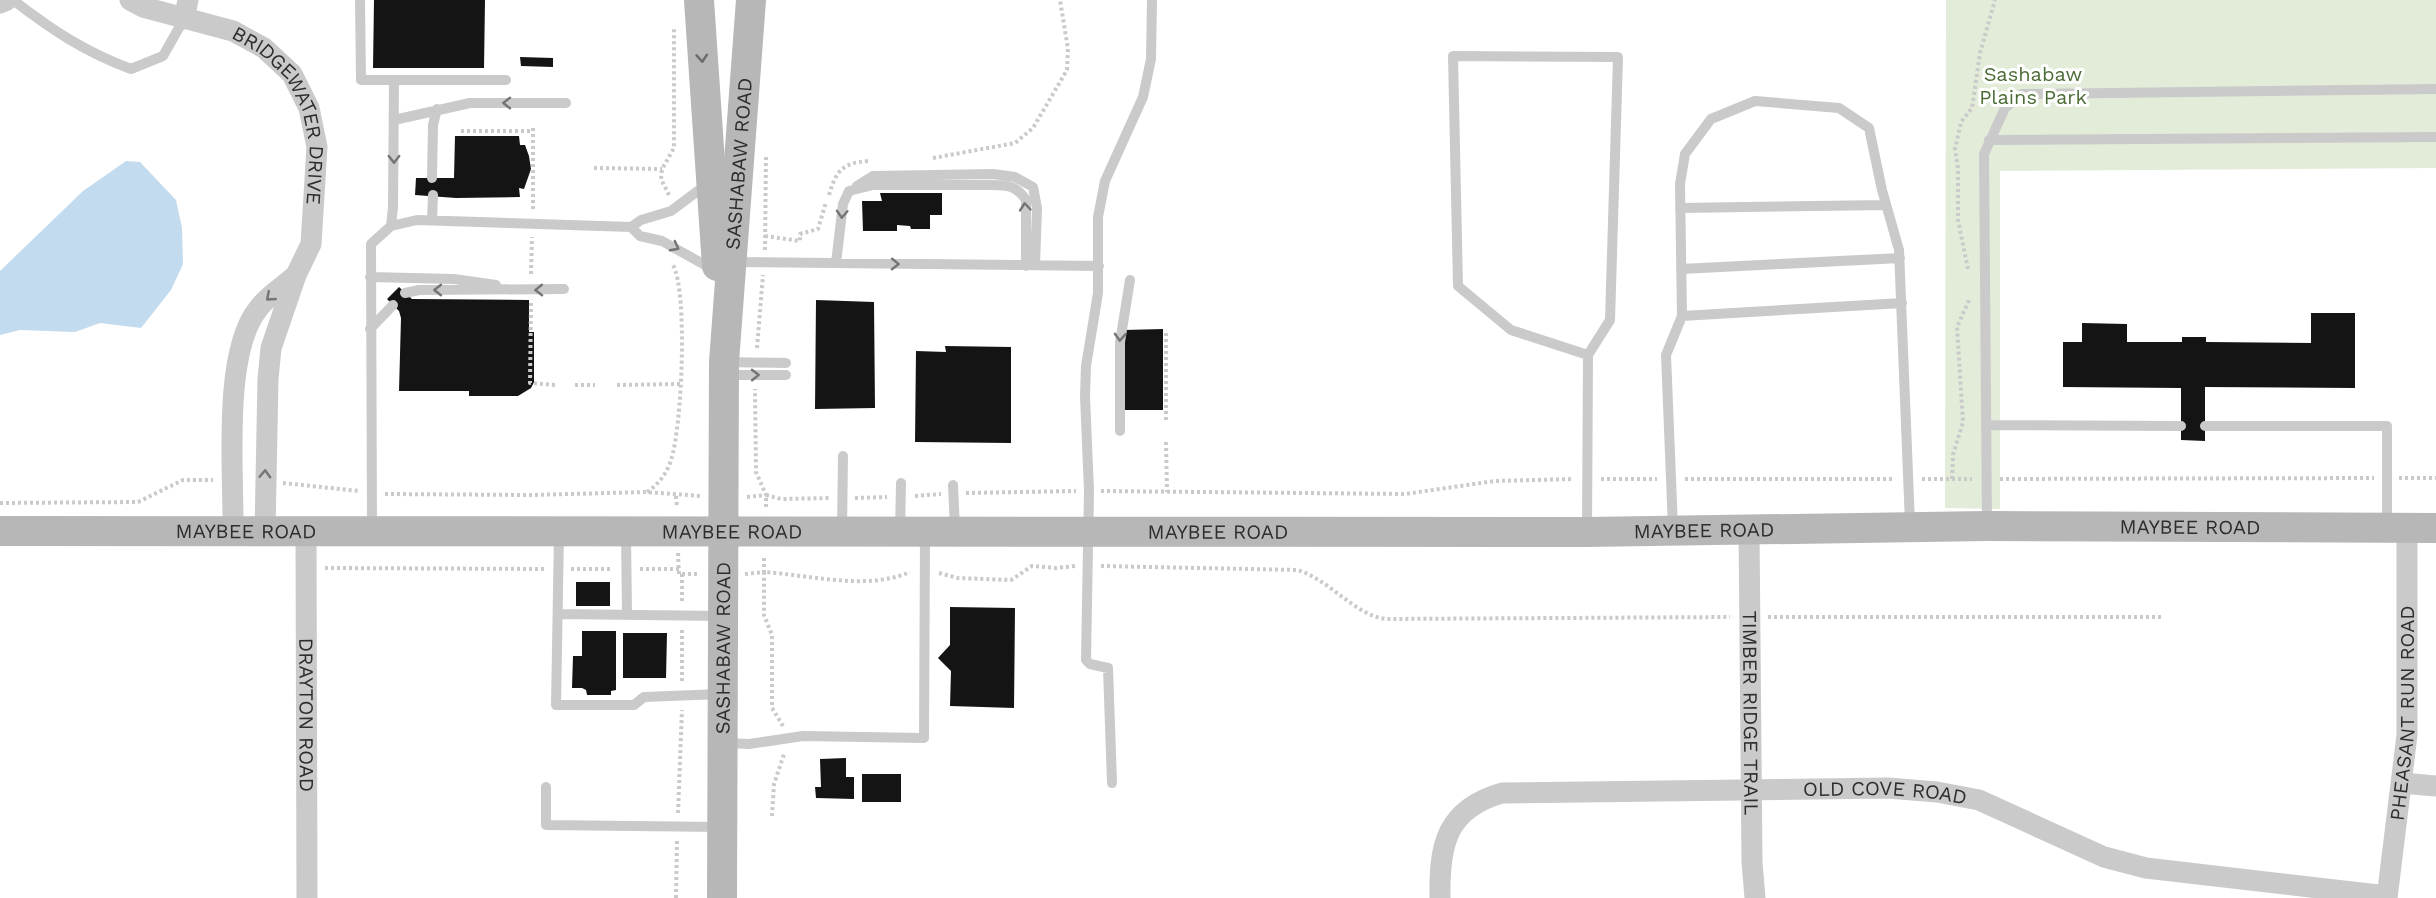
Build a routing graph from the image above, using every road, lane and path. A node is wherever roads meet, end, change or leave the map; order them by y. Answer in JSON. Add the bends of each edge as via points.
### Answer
{"nodes":[{"id":1,"x":7,"y":0,"type":"edge"},
{"id":2,"x":13,"y":0,"type":"edge"},
{"id":3,"x":130,"y":0,"type":"edge"},
{"id":4,"x":360,"y":0,"type":"edge"},
{"id":5,"x":699,"y":0,"type":"edge"},
{"id":6,"x":751,"y":0,"type":"edge"},
{"id":7,"x":1060,"y":0,"type":"edge"},
{"id":8,"x":1152,"y":0,"type":"edge"},
{"id":9,"x":1995,"y":0,"type":"edge"},
{"id":10,"x":0,"y":3,"type":"edge"},
{"id":11,"x":186,"y":9,"type":"edge"},
{"id":12,"x":394,"y":80,"type":"junction"},
{"id":13,"x":506,"y":80,"type":"dead end"},
{"id":14,"x":2436,"y":89,"type":"edge"},
{"id":15,"x":566,"y":103,"type":"dead end"},
{"id":16,"x":437,"y":109,"type":"junction"},
{"id":17,"x":394,"y":120,"type":"junction"},
{"id":18,"x":461,"y":131,"type":"dead end"},
{"id":19,"x":2436,"y":137,"type":"edge"},
{"id":20,"x":1989,"y":140,"type":"junction"},
{"id":21,"x":922,"y":158,"type":"dead end"},
{"id":22,"x":874,"y":161,"type":"dead end"},
{"id":23,"x":594,"y":168,"type":"dead end"},
{"id":24,"x":662,"y":169,"type":"dead end"},
{"id":25,"x":432,"y":178,"type":"dead end"},
{"id":26,"x":711,"y":181,"type":"junction"},
{"id":27,"x":433,"y":195,"type":"dead end"},
{"id":28,"x":533,"y":205,"type":"dead end"},
{"id":29,"x":1886,"y":205,"type":"junction"},
{"id":30,"x":1680,"y":208,"type":"junction"},
{"id":31,"x":432,"y":220,"type":"junction"},
{"id":32,"x":391,"y":226,"type":"junction"},
{"id":33,"x":631,"y":227,"type":"junction"},
{"id":34,"x":765,"y":236,"type":"dead end"},
{"id":35,"x":1900,"y":258,"type":"junction"},
{"id":36,"x":836,"y":263,"type":"junction"},
{"id":37,"x":1030,"y":265,"type":"junction"},
{"id":38,"x":1099,"y":266,"type":"junction"},
{"id":39,"x":725,"y":267,"type":"junction"},
{"id":40,"x":1681,"y":269,"type":"junction"},
{"id":41,"x":296,"y":275,"type":"junction"},
{"id":42,"x":1969,"y":275,"type":"dead end"},
{"id":43,"x":370,"y":278,"type":"junction"},
{"id":44,"x":1130,"y":280,"type":"dead end"},
{"id":45,"x":564,"y":289,"type":"dead end"},
{"id":46,"x":514,"y":290,"type":"junction"},
{"id":47,"x":405,"y":292,"type":"dead end"},
{"id":48,"x":1971,"y":296,"type":"dead end"},
{"id":49,"x":1902,"y":303,"type":"junction"},
{"id":50,"x":393,"y":305,"type":"dead end"},
{"id":51,"x":1682,"y":315,"type":"junction"},
{"id":52,"x":370,"y":329,"type":"junction"},
{"id":53,"x":1166,"y":330,"type":"dead end"},
{"id":54,"x":1588,"y":355,"type":"junction"},
{"id":55,"x":724,"y":368,"type":"junction"},
{"id":56,"x":786,"y":369,"type":"dead end"},
{"id":57,"x":236,"y":377,"type":"junction"},
{"id":58,"x":268,"y":379,"type":"junction"},
{"id":59,"x":530,"y":383,"type":"dead end"},
{"id":60,"x":681,"y":384,"type":"dead end"},
{"id":61,"x":555,"y":385,"type":"dead end"},
{"id":62,"x":575,"y":385,"type":"dead end"},
{"id":63,"x":595,"y":385,"type":"dead end"},
{"id":64,"x":616,"y":385,"type":"dead end"},
{"id":65,"x":1166,"y":420,"type":"dead end"},
{"id":66,"x":1986,"y":424,"type":"junction"},
{"id":67,"x":2181,"y":426,"type":"dead end"},
{"id":68,"x":2205,"y":426,"type":"dead end"},
{"id":69,"x":1120,"y":431,"type":"dead end"},
{"id":70,"x":1166,"y":442,"type":"dead end"},
{"id":71,"x":843,"y":456,"type":"dead end"},
{"id":72,"x":2387,"y":478,"type":"junction"},
{"id":73,"x":2436,"y":478,"type":"edge"},
{"id":74,"x":1588,"y":479,"type":"junction"},
{"id":75,"x":1671,"y":479,"type":"junction"},
{"id":76,"x":1908,"y":479,"type":"junction"},
{"id":77,"x":1952,"y":479,"type":"junction"},
{"id":78,"x":1987,"y":479,"type":"junction"},
{"id":79,"x":234,"y":480,"type":"junction"},
{"id":80,"x":264,"y":480,"type":"junction"},
{"id":81,"x":901,"y":483,"type":"dead end"},
{"id":82,"x":953,"y":484,"type":"dead end"},
{"id":83,"x":1001,"y":490,"type":"dead end"},
{"id":84,"x":1089,"y":491,"type":"junction"},
{"id":85,"x":1167,"y":492,"type":"junction"},
{"id":86,"x":370,"y":493,"type":"junction"},
{"id":87,"x":674,"y":496,"type":"dead end"},
{"id":88,"x":0,"y":503,"type":"edge"},
{"id":89,"x":1910,"y":526,"type":"junction"},
{"id":90,"x":1987,"y":526,"type":"junction"},
{"id":91,"x":2410,"y":528,"type":"edge"},
{"id":92,"x":1749,"y":529,"type":"junction"},
{"id":93,"x":0,"y":531,"type":"edge"},
{"id":94,"x":842,"y":531,"type":"junction"},
{"id":95,"x":913,"y":531,"type":"junction"},
{"id":96,"x":955,"y":531,"type":"junction"},
{"id":97,"x":1088,"y":531,"type":"junction"},
{"id":98,"x":1673,"y":531,"type":"junction"},
{"id":99,"x":233,"y":532,"type":"junction"},
{"id":100,"x":265,"y":532,"type":"junction"},
{"id":101,"x":306,"y":532,"type":"junction"},
{"id":102,"x":723,"y":532,"type":"junction"},
{"id":103,"x":1587,"y":532,"type":"junction"},
{"id":104,"x":372,"y":533,"type":"junction"},
{"id":105,"x":559,"y":533,"type":"junction"},
{"id":106,"x":626,"y":533,"type":"junction"},
{"id":107,"x":1088,"y":566,"type":"junction"},
{"id":108,"x":306,"y":567,"type":"junction"},
{"id":109,"x":434,"y":569,"type":"dead end"},
{"id":110,"x":764,"y":572,"type":"junction"},
{"id":111,"x":925,"y":573,"type":"junction"},
{"id":112,"x":754,"y":574,"type":"dead end"},
{"id":113,"x":558,"y":614,"type":"junction"},
{"id":114,"x":627,"y":615,"type":"junction"},
{"id":115,"x":723,"y":616,"type":"junction"},
{"id":116,"x":1749,"y":617,"type":"junction"},
{"id":117,"x":2163,"y":617,"type":"dead end"},
{"id":118,"x":723,"y":694,"type":"junction"},
{"id":119,"x":784,"y":739,"type":"junction"},
{"id":120,"x":723,"y":743,"type":"junction"},
{"id":121,"x":1112,"y":783,"type":"dead end"},
{"id":122,"x":2402,"y":783,"type":"junction"},
{"id":123,"x":2436,"y":786,"type":"edge"},
{"id":124,"x":546,"y":787,"type":"dead end"},
{"id":125,"x":1751,"y":790,"type":"junction"},
{"id":126,"x":772,"y":816,"type":"dead end"},
{"id":127,"x":678,"y":826,"type":"junction"},
{"id":128,"x":722,"y":827,"type":"junction"},
{"id":129,"x":2387,"y":897,"type":"edge"},
{"id":130,"x":307,"y":898,"type":"edge"},
{"id":131,"x":676,"y":898,"type":"edge"},
{"id":132,"x":722,"y":898,"type":"edge"},
{"id":133,"x":1440,"y":898,"type":"edge"},
{"id":134,"x":1755,"y":898,"type":"edge"}],
"edges":[{"from":1,"to":10,"type":"street"},
{"from":2,"to":11,"type":"lane","via":[[57,34],[131,69],[163,56]]},
{"from":3,"to":11,"type":"street","name":"BRIDGEWATER DRIVE","via":[[142,7]]},
{"from":4,"to":12,"type":"lane","via":[[361,80]]},
{"from":5,"to":26,"type":"main road","name":"SASHABAW ROAD","one_way":true},
{"from":6,"to":39,"type":"main road","name":"SASHABAW ROAD"},
{"from":7,"to":21,"type":"path","via":[[1068,49],[1067,70],[1033,128],[1015,143]]},
{"from":8,"to":38,"type":"lane","via":[[1151,59],[1143,97],[1105,181],[1098,217]]},
{"from":9,"to":42,"type":"path","via":[[1980,53],[1972,108],[1961,122],[1955,149],[1958,220]]},
{"from":11,"to":41,"type":"street","name":"BRIDGEWATER DRIVE","via":[[264,48],[292,74],[309,108],[317,147],[315,207],[311,244]]},
{"from":12,"to":13,"type":"lane"},
{"from":12,"to":17,"type":"lane"},
{"from":14,"to":20,"type":"lane","via":[[2022,94],[2005,108]]},
{"from":15,"to":16,"type":"lane","one_way":true,"via":[[470,103]]},
{"from":16,"to":17,"type":"lane"},
{"from":16,"to":25,"type":"lane"},
{"from":17,"to":32,"type":"lane","one_way":true},
{"from":18,"to":28,"type":"path","via":[[533,130]]},
{"from":19,"to":20,"type":"lane"},
{"from":20,"to":66,"type":"lane","via":[[1984,154]]},
{"from":22,"to":34,"type":"path","via":[[850,162],[835,176],[818,229],[800,234],[800,241]]},
{"from":23,"to":24,"type":"path"},
{"from":26,"to":33,"type":"lane","via":[[671,212],[641,220]]},
{"from":26,"to":39,"type":"main road","name":"SASHABAW ROAD"},
{"from":27,"to":31,"type":"lane"},
{"from":29,"to":30,"type":"lane"},
{"from":29,"to":30,"type":"lane","via":[[1869,128],[1839,108],[1755,101],[1711,119],[1685,154]]},
{"from":29,"to":35,"type":"lane"},
{"from":30,"to":40,"type":"lane"},
{"from":31,"to":32,"type":"lane"},
{"from":31,"to":33,"type":"lane"},
{"from":32,"to":43,"type":"lane","via":[[371,244]]},
{"from":33,"to":39,"type":"lane","one_way":true,"via":[[640,236]]},
{"from":35,"to":40,"type":"lane"},
{"from":35,"to":49,"type":"lane"},
{"from":36,"to":37,"type":"lane","one_way":true},
{"from":37,"to":36,"type":"lane","one_way":true,"via":[[1026,200],[1021,191],[1010,185],[873,185],[849,191],[843,204]]},
{"from":36,"to":39,"type":"lane"},
{"from":37,"to":38,"type":"lane"},
{"from":38,"to":84,"type":"lane","via":[[1086,366]]},
{"from":39,"to":55,"type":"main road","name":"SASHABAW ROAD"},
{"from":40,"to":51,"type":"lane"},
{"from":41,"to":57,"type":"street","name":"BRIDGEWATER DRIVE","one_way":true,"via":[[258,308],[240,347]]},
{"from":41,"to":58,"type":"street","name":"BRIDGEWATER DRIVE","via":[[274,338]]},
{"from":43,"to":46,"type":"lane","via":[[454,279]]},
{"from":43,"to":52,"type":"lane"},
{"from":44,"to":69,"type":"lane","one_way":true,"via":[[1120,342]]},
{"from":45,"to":46,"type":"lane","one_way":true},
{"from":46,"to":47,"type":"lane","one_way":true},
{"from":48,"to":77,"type":"path","via":[[1957,327],[1963,422],[1953,455]]},
{"from":49,"to":51,"type":"lane"},
{"from":49,"to":76,"type":"lane"},
{"from":50,"to":52,"type":"lane"},
{"from":51,"to":75,"type":"lane","via":[[1666,355]]},
{"from":52,"to":86,"type":"lane"},
{"from":53,"to":65,"type":"path"},
{"from":54,"to":54,"type":"lane","via":[[1511,330],[1458,286],[1453,57],[1618,57],[1610,320]]},
{"from":54,"to":74,"type":"lane"},
{"from":55,"to":56,"type":"lane"},
{"from":55,"to":102,"type":"main road","name":"SASHABAW ROAD"},
{"from":57,"to":58,"type":"street"},
{"from":57,"to":79,"type":"street","name":"BRIDGEWATER DRIVE"},
{"from":80,"to":58,"type":"street","name":"BRIDGEWATER DRIVE","one_way":true},
{"from":59,"to":61,"type":"path"},
{"from":60,"to":64,"type":"path"},
{"from":62,"to":63,"type":"path"},
{"from":66,"to":67,"type":"lane"},
{"from":66,"to":78,"type":"lane"},
{"from":68,"to":72,"type":"lane","via":[[2387,426]]},
{"from":70,"to":85,"type":"path"},
{"from":71,"to":94,"type":"lane"},
{"from":72,"to":73,"type":"path"},
{"from":72,"to":78,"type":"path"},
{"from":72,"to":91,"type":"lane"},
{"from":74,"to":75,"type":"path"},
{"from":74,"to":85,"type":"path","via":[[1495,480],[1405,494]]},
{"from":74,"to":103,"type":"lane"},
{"from":75,"to":76,"type":"path"},
{"from":75,"to":98,"type":"lane"},
{"from":76,"to":77,"type":"path"},
{"from":76,"to":89,"type":"lane"},
{"from":77,"to":78,"type":"path"},
{"from":78,"to":90,"type":"lane"},
{"from":79,"to":88,"type":"path","via":[[183,480],[138,502]]},
{"from":79,"to":99,"type":"street","name":"BRIDGEWATER DRIVE"},
{"from":80,"to":86,"type":"path"},
{"from":80,"to":100,"type":"street","name":"BRIDGEWATER DRIVE"},
{"from":81,"to":95,"type":"lane"},
{"from":82,"to":96,"type":"lane"},
{"from":83,"to":84,"type":"path"},
{"from":84,"to":85,"type":"path"},
{"from":84,"to":97,"type":"lane"},
{"from":86,"to":87,"type":"path","via":[[413,496],[646,492]]},
{"from":86,"to":104,"type":"lane"},
{"from":89,"to":90,"type":"main road","name":"MAYBEE ROAD"},
{"from":89,"to":92,"type":"main road","name":"MAYBEE ROAD"},
{"from":90,"to":91,"type":"main road","name":"MAYBEE ROAD"},
{"from":91,"to":122,"type":"street","name":"PHEASANT RUN ROAD","via":[[2407,723]]},
{"from":92,"to":98,"type":"main road","name":"MAYBEE ROAD"},
{"from":92,"to":116,"type":"street","name":"TIMBER RIDGE TRAIL"},
{"from":93,"to":99,"type":"main road","name":"MAYBEE ROAD"},
{"from":94,"to":95,"type":"main road","name":"MAYBEE ROAD"},
{"from":94,"to":102,"type":"main road","name":"MAYBEE ROAD"},
{"from":95,"to":96,"type":"main road","name":"MAYBEE ROAD"},
{"from":95,"to":111,"type":"lane"},
{"from":96,"to":97,"type":"main road","name":"MAYBEE ROAD"},
{"from":97,"to":103,"type":"main road","name":"MAYBEE ROAD"},
{"from":97,"to":107,"type":"lane"},
{"from":98,"to":103,"type":"main road","name":"MAYBEE ROAD"},
{"from":99,"to":100,"type":"main road","name":"MAYBEE ROAD"},
{"from":100,"to":101,"type":"main road","name":"MAYBEE ROAD"},
{"from":101,"to":104,"type":"main road","name":"MAYBEE ROAD"},
{"from":101,"to":108,"type":"street","name":"DRAYTON ROAD"},
{"from":102,"to":106,"type":"main road","name":"MAYBEE ROAD"},
{"from":102,"to":115,"type":"main road","name":"SASHABAW ROAD"},
{"from":104,"to":105,"type":"main road","name":"MAYBEE ROAD"},
{"from":105,"to":106,"type":"main road","name":"MAYBEE ROAD"},
{"from":105,"to":113,"type":"lane"},
{"from":106,"to":114,"type":"lane"},
{"from":107,"to":111,"type":"path","via":[[1032,566],[1011,580]]},
{"from":107,"to":116,"type":"path","via":[[1298,570],[1325,582],[1371,616],[1386,619]]},
{"from":107,"to":121,"type":"lane","via":[[1086,660],[1108,668]]},
{"from":108,"to":109,"type":"path"},
{"from":108,"to":130,"type":"street","name":"DRAYTON ROAD"},
{"from":110,"to":111,"type":"path","via":[[824,580],[897,579],[909,572]]},
{"from":110,"to":112,"type":"path"},
{"from":110,"to":119,"type":"path","via":[[764,615],[772,635],[772,708],[784,727]]},
{"from":111,"to":119,"type":"lane","via":[[924,738]]},
{"from":113,"to":114,"type":"lane"},
{"from":113,"to":118,"type":"lane","via":[[556,705],[634,705],[644,698]]},
{"from":114,"to":115,"type":"lane"},
{"from":115,"to":118,"type":"main road","name":"SASHABAW ROAD"},
{"from":116,"to":117,"type":"path"},
{"from":116,"to":125,"type":"street","name":"TIMBER RIDGE TRAIL"},
{"from":118,"to":120,"type":"main road","name":"SASHABAW ROAD"},
{"from":119,"to":120,"type":"lane"},
{"from":119,"to":126,"type":"path"},
{"from":120,"to":128,"type":"main road","name":"SASHABAW ROAD"},
{"from":122,"to":123,"type":"street"},
{"from":122,"to":129,"type":"street","name":"PHEASANT RUN ROAD"},
{"from":124,"to":127,"type":"lane","via":[[546,825]]},
{"from":125,"to":129,"type":"street","name":"OLD COVE ROAD","via":[[1888,788],[1937,792],[1979,800],[2104,857],[2146,868]]},
{"from":125,"to":133,"type":"street","name":"OLD COVE ROAD","via":[[1502,794],[1482,799],[1464,811],[1440,855]]},
{"from":125,"to":134,"type":"street","name":"TIMBER RIDGE TRAIL"},
{"from":127,"to":128,"type":"lane"},
{"from":127,"to":131,"type":"path"},
{"from":128,"to":132,"type":"main road","name":"SASHABAW ROAD"}]}
